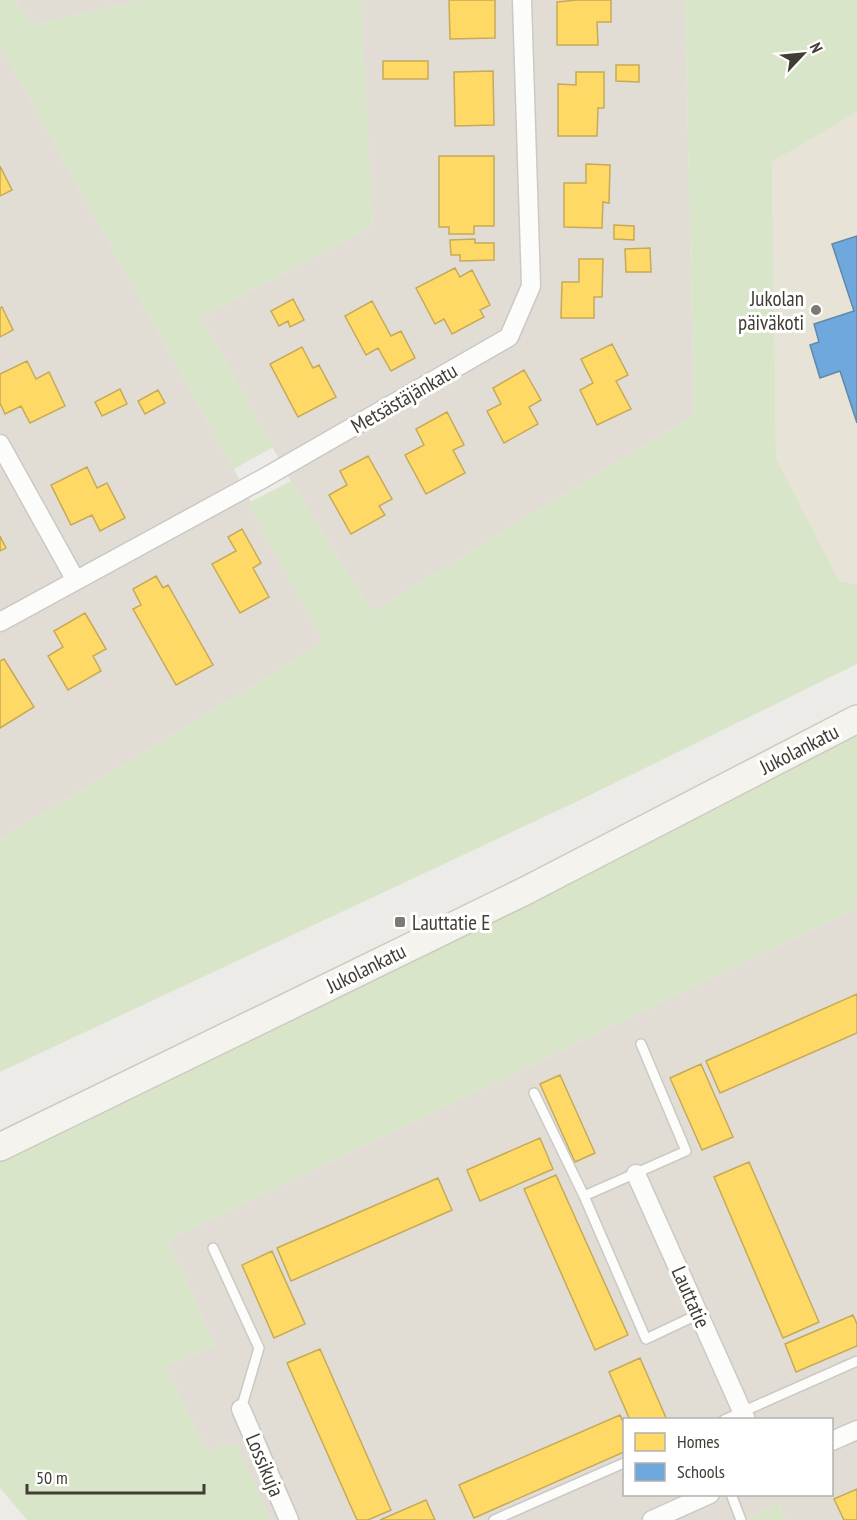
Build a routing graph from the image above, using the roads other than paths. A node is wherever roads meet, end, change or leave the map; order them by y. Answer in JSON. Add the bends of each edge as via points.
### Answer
{"nodes":[{"id":1,"x":522,"y":0,"type":"edge"},
{"id":2,"x":0,"y":444,"type":"edge"},
{"id":3,"x":75,"y":579,"type":"junction"},
{"id":4,"x":0,"y":622,"type":"edge"},
{"id":5,"x":857,"y":719,"type":"edge"},
{"id":6,"x":641,"y":1044,"type":"dead end"},
{"id":7,"x":534,"y":1093,"type":"dead end"},
{"id":8,"x":0,"y":1147,"type":"edge"},
{"id":9,"x":636,"y":1174,"type":"junction"},
{"id":10,"x":584,"y":1196,"type":"junction"},
{"id":11,"x":213,"y":1248,"type":"dead end"},
{"id":12,"x":699,"y":1314,"type":"junction"},
{"id":13,"x":857,"y":1361,"type":"edge"},
{"id":14,"x":241,"y":1409,"type":"joint"},
{"id":15,"x":744,"y":1415,"type":"edge"},
{"id":16,"x":729,"y":1418,"type":"edge"},
{"id":17,"x":857,"y":1430,"type":"edge"},
{"id":18,"x":833,"y":1440,"type":"edge"},
{"id":19,"x":623,"y":1463,"type":"edge"},
{"id":20,"x":706,"y":1496,"type":"edge"},
{"id":21,"x":732,"y":1496,"type":"edge"},
{"id":22,"x":289,"y":1520,"type":"edge"},
{"id":23,"x":494,"y":1520,"type":"edge"},
{"id":24,"x":652,"y":1520,"type":"edge"},
{"id":25,"x":741,"y":1520,"type":"edge"}],
"edges":[{"from":1,"to":3,"type":"street","name":"Metsästäjänkatu","via":[[531,286],[509,337],[264,478]]},
{"from":2,"to":3,"type":"street"},
{"from":3,"to":4,"type":"street","name":"Metsästäjänkatu"},
{"from":5,"to":8,"type":"main road","name":"Jukolankatu","via":[[525,891]]},
{"from":6,"to":9,"type":"lane","via":[[686,1151]]},
{"from":7,"to":10,"type":"lane"},
{"from":9,"to":10,"type":"lane"},
{"from":9,"to":12,"type":"street","name":"Lauttatie"},
{"from":10,"to":12,"type":"lane","via":[[645,1339]]},
{"from":11,"to":14,"type":"lane","via":[[259,1348]]},
{"from":12,"to":15,"type":"street","name":"Lauttatie"},
{"from":13,"to":15,"type":"lane"},
{"from":14,"to":22,"type":"street","name":"Lossikuja"},
{"from":15,"to":16,"type":"lane"},
{"from":17,"to":18,"type":"street"},
{"from":19,"to":23,"type":"lane"},
{"from":20,"to":24,"type":"street"},
{"from":21,"to":25,"type":"lane"}]}
